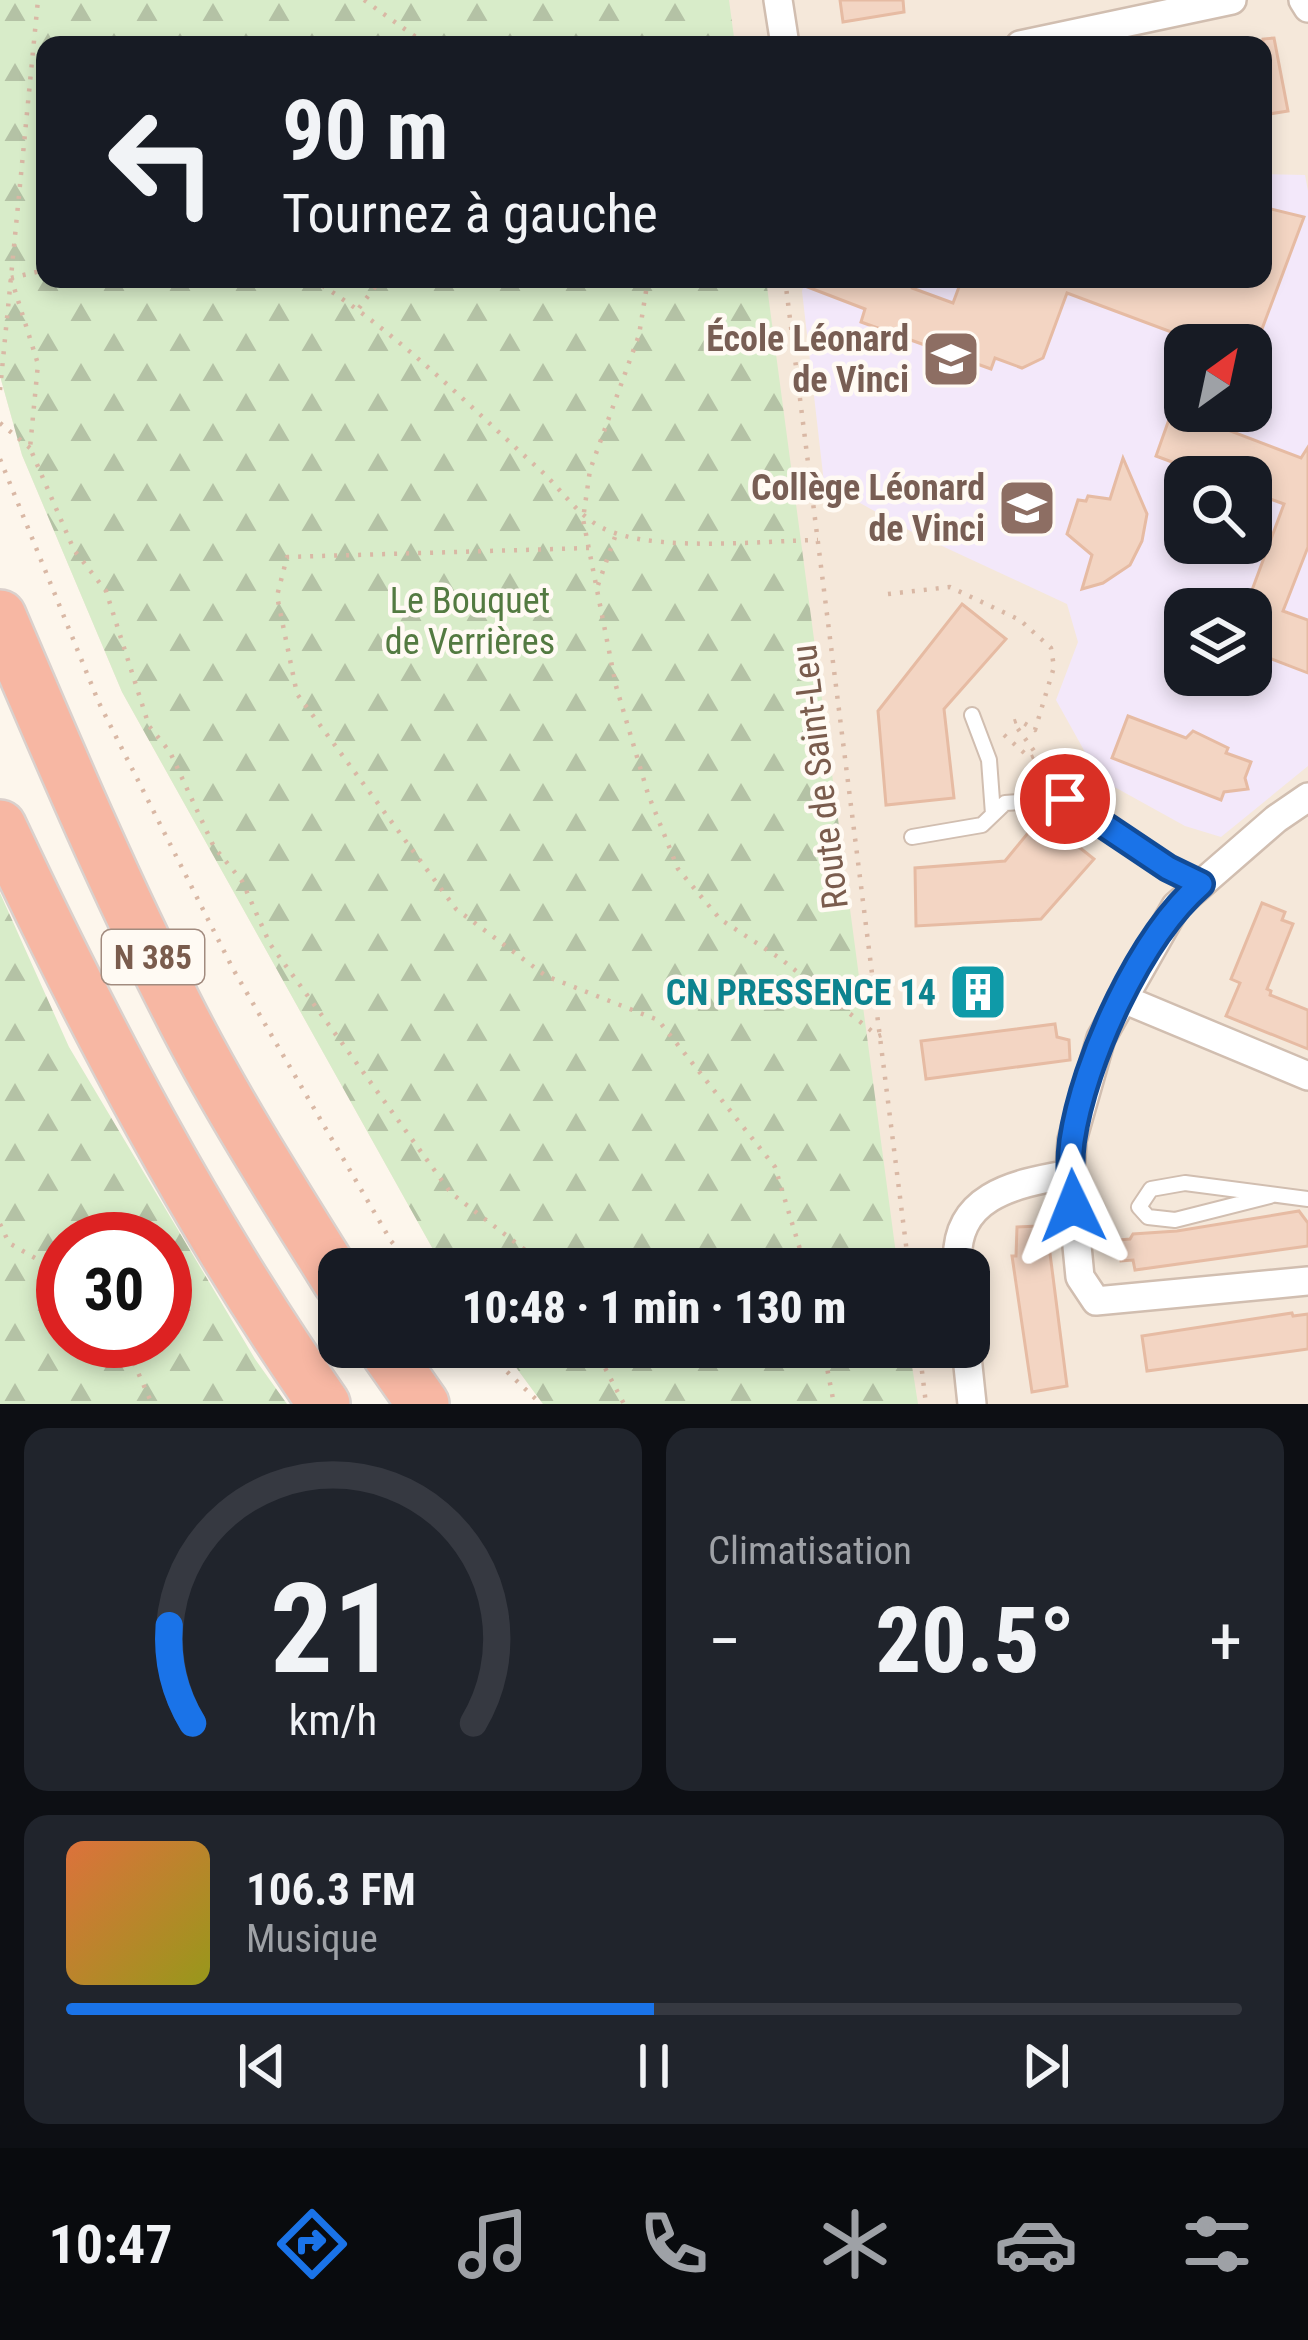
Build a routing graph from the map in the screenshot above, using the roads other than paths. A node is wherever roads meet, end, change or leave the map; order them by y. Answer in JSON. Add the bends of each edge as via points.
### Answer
{"nodes":[{"id":1,"x":778,"y":0,"type":"edge"},
{"id":2,"x":1232,"y":0,"type":"edge"},
{"id":3,"x":1304,"y":0,"type":"edge"},
{"id":4,"x":1308,"y":8,"type":"edge"},
{"id":5,"x":783,"y":36,"type":"edge"},
{"id":6,"x":1062,"y":36,"type":"edge"},
{"id":7,"x":0,"y":616,"type":"edge"},
{"id":8,"x":972,"y":715,"type":"dead end"},
{"id":9,"x":1308,"y":797,"type":"edge"},
{"id":10,"x":993,"y":814,"type":"junction"},
{"id":11,"x":0,"y":826,"type":"edge"},
{"id":12,"x":912,"y":837,"type":"dead end"},
{"id":13,"x":1201,"y":884,"type":"junction"},
{"id":14,"x":1121,"y":998,"type":"junction"},
{"id":15,"x":1308,"y":1076,"type":"edge"},
{"id":16,"x":1070,"y":1174,"type":"junction"},
{"id":17,"x":1270,"y":1196,"type":"junction"},
{"id":18,"x":1308,"y":1199,"type":"edge"},
{"id":19,"x":318,"y":1248,"type":"edge"},
{"id":20,"x":958,"y":1248,"type":"edge"},
{"id":21,"x":1308,"y":1281,"type":"edge"},
{"id":22,"x":398,"y":1368,"type":"edge"},
{"id":23,"x":969,"y":1368,"type":"edge"},
{"id":24,"x":324,"y":1404,"type":"edge"},
{"id":25,"x":423,"y":1404,"type":"edge"},
{"id":26,"x":972,"y":1404,"type":"edge"}],
"edges":[{"from":1,"to":5,"type":"street"},
{"from":2,"to":6,"type":"street"},
{"from":3,"to":4,"type":"street"},
{"from":7,"to":19,"type":"highway","number":"N 385","via":[[177,1008]]},
{"from":8,"to":10,"type":"lane","via":[[989,760]]},
{"from":9,"to":13,"type":"street"},
{"from":10,"to":12,"type":"lane","via":[[982,825]]},
{"from":10,"to":13,"type":"lane","via":[[1005,803],[1065,799]]},
{"from":11,"to":24,"type":"highway","number":"N 385","via":[[110,1052]]},
{"from":13,"to":14,"type":"street","via":[[1176,906]]},
{"from":14,"to":15,"type":"street"},
{"from":14,"to":16,"type":"street","via":[[1091,1069]]},
{"from":16,"to":20,"type":"street","via":[[995,1192],[968,1216]]},
{"from":16,"to":21,"type":"street","via":[[1080,1276],[1096,1301]]},
{"from":17,"to":17,"type":"lane","via":[[1175,1220],[1148,1217],[1139,1207],[1151,1189],[1185,1183]]},
{"from":17,"to":18,"type":"lane"},
{"from":22,"to":25,"type":"highway"},
{"from":23,"to":26,"type":"street"}]}
